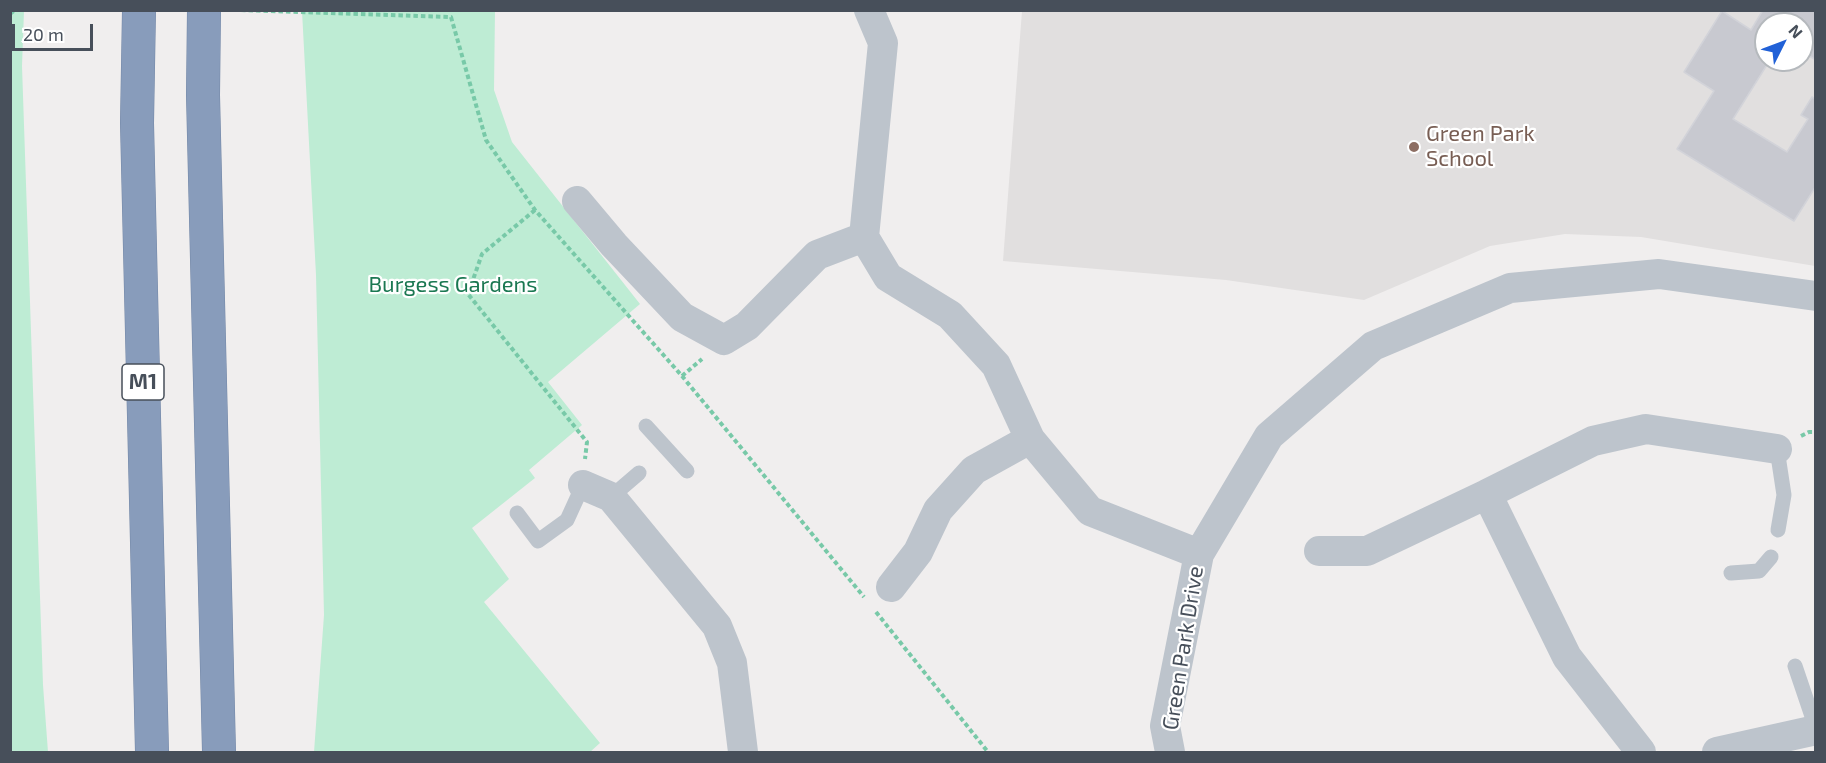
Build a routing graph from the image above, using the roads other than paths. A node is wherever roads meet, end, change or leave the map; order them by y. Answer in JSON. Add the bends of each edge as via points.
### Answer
{"nodes":[{"id":1,"x":139,"y":10,"type":"edge"},
{"id":2,"x":204,"y":10,"type":"edge"},
{"id":3,"x":869,"y":10,"type":"edge"},
{"id":4,"x":577,"y":201,"type":"dead end"},
{"id":5,"x":864,"y":237,"type":"junction"},
{"id":6,"x":1815,"y":296,"type":"edge"},
{"id":7,"x":646,"y":426,"type":"dead end"},
{"id":8,"x":1030,"y":439,"type":"junction"},
{"id":9,"x":1777,"y":449,"type":"joint"},
{"id":10,"x":687,"y":471,"type":"dead end"},
{"id":11,"x":639,"y":473,"type":"dead end"},
{"id":12,"x":583,"y":485,"type":"joint"},
{"id":13,"x":1487,"y":494,"type":"junction"},
{"id":14,"x":611,"y":497,"type":"junction"},
{"id":15,"x":517,"y":513,"type":"dead end"},
{"id":16,"x":1778,"y":530,"type":"dead end"},
{"id":17,"x":1319,"y":550,"type":"dead end"},
{"id":18,"x":1199,"y":554,"type":"junction"},
{"id":19,"x":1772,"y":557,"type":"dead end"},
{"id":20,"x":1731,"y":573,"type":"dead end"},
{"id":21,"x":878,"y":600,"type":"road end"},
{"id":22,"x":1795,"y":666,"type":"dead end"},
{"id":23,"x":1815,"y":729,"type":"edge"},
{"id":24,"x":152,"y":753,"type":"edge"},
{"id":25,"x":219,"y":753,"type":"edge"},
{"id":26,"x":743,"y":753,"type":"edge"},
{"id":27,"x":1170,"y":753,"type":"edge"},
{"id":28,"x":1641,"y":753,"type":"edge"},
{"id":29,"x":1717,"y":753,"type":"edge"}],
"edges":[{"from":1,"to":24,"type":"highway","number":"M1","via":[[137,123]]},
{"from":2,"to":25,"type":"highway"},
{"from":3,"to":5,"type":"street","via":[[883,43]]},
{"from":4,"to":5,"type":"street","via":[[682,317],[724,340],[747,326],[817,255]]},
{"from":5,"to":8,"type":"street","via":[[888,277],[950,315],[996,365]]},
{"from":6,"to":18,"type":"street","name":"Green Park Drive","via":[[1659,274],[1510,288],[1374,346],[1269,436]]},
{"from":7,"to":10,"type":"lane","via":[[660,454]]},
{"from":8,"to":18,"type":"street","via":[[1089,512]]},
{"from":8,"to":21,"type":"street","via":[[974,470],[938,510],[918,552]]},
{"from":9,"to":13,"type":"street","via":[[1646,429],[1593,441]]},
{"from":9,"to":16,"type":"lane","via":[[1784,495]]},
{"from":11,"to":14,"type":"lane"},
{"from":12,"to":14,"type":"street"},
{"from":12,"to":15,"type":"lane","via":[[567,520],[538,541]]},
{"from":13,"to":17,"type":"street","via":[[1367,551]]},
{"from":13,"to":28,"type":"street","via":[[1567,657]]},
{"from":14,"to":26,"type":"street","via":[[717,626],[732,663]]},
{"from":18,"to":27,"type":"street","name":"Green Park Drive","via":[[1165,726]]},
{"from":19,"to":20,"type":"lane","via":[[1759,571]]},
{"from":22,"to":23,"type":"lane"},
{"from":23,"to":29,"type":"street"}]}
